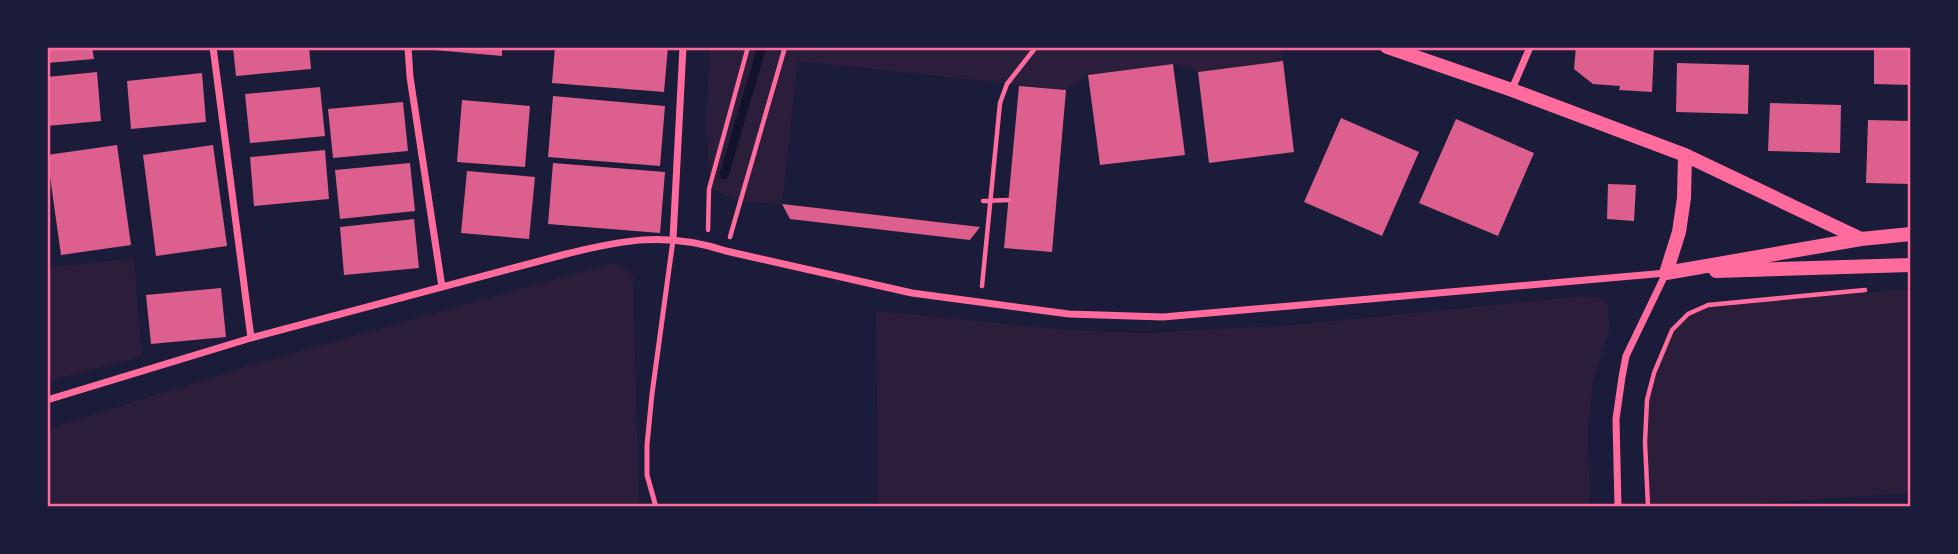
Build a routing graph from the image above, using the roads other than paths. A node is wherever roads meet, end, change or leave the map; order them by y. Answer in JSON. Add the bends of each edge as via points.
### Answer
{"nodes":[{"id":1,"x":212,"y":47,"type":"edge"},
{"id":2,"x":408,"y":47,"type":"edge"},
{"id":3,"x":683,"y":47,"type":"edge"},
{"id":4,"x":1387,"y":47,"type":"edge"},
{"id":5,"x":1530,"y":47,"type":"edge"},
{"id":6,"x":1512,"y":90,"type":"junction"},
{"id":7,"x":1685,"y":155,"type":"junction"},
{"id":8,"x":1911,"y":234,"type":"edge"},
{"id":9,"x":673,"y":239,"type":"junction"},
{"id":10,"x":1861,"y":239,"type":"junction"},
{"id":11,"x":1911,"y":265,"type":"edge"},
{"id":12,"x":1666,"y":273,"type":"junction"},
{"id":13,"x":442,"y":287,"type":"junction"},
{"id":14,"x":251,"y":338,"type":"junction"},
{"id":15,"x":47,"y":400,"type":"edge"},
{"id":16,"x":656,"y":507,"type":"edge"},
{"id":17,"x":1618,"y":507,"type":"edge"}],
"edges":[{"from":1,"to":14,"type":"street"},
{"from":2,"to":13,"type":"street"},
{"from":3,"to":9,"type":"street"},
{"from":4,"to":6,"type":"main road"},
{"from":5,"to":6,"type":"street"},
{"from":6,"to":7,"type":"main road"},
{"from":7,"to":10,"type":"main road"},
{"from":7,"to":12,"type":"main road","via":[[1679,232]]},
{"from":8,"to":10,"type":"main road"},
{"from":9,"to":12,"type":"street","via":[[912,293],[1069,314],[1163,317]]},
{"from":9,"to":13,"type":"street","via":[[603,245]]},
{"from":9,"to":16,"type":"lane","via":[[647,445],[647,475]]},
{"from":10,"to":12,"type":"main road"},
{"from":11,"to":12,"type":"main road"},
{"from":12,"to":17,"type":"street","via":[[1626,356],[1616,419]]},
{"from":13,"to":14,"type":"street"},
{"from":14,"to":15,"type":"street"}]}
